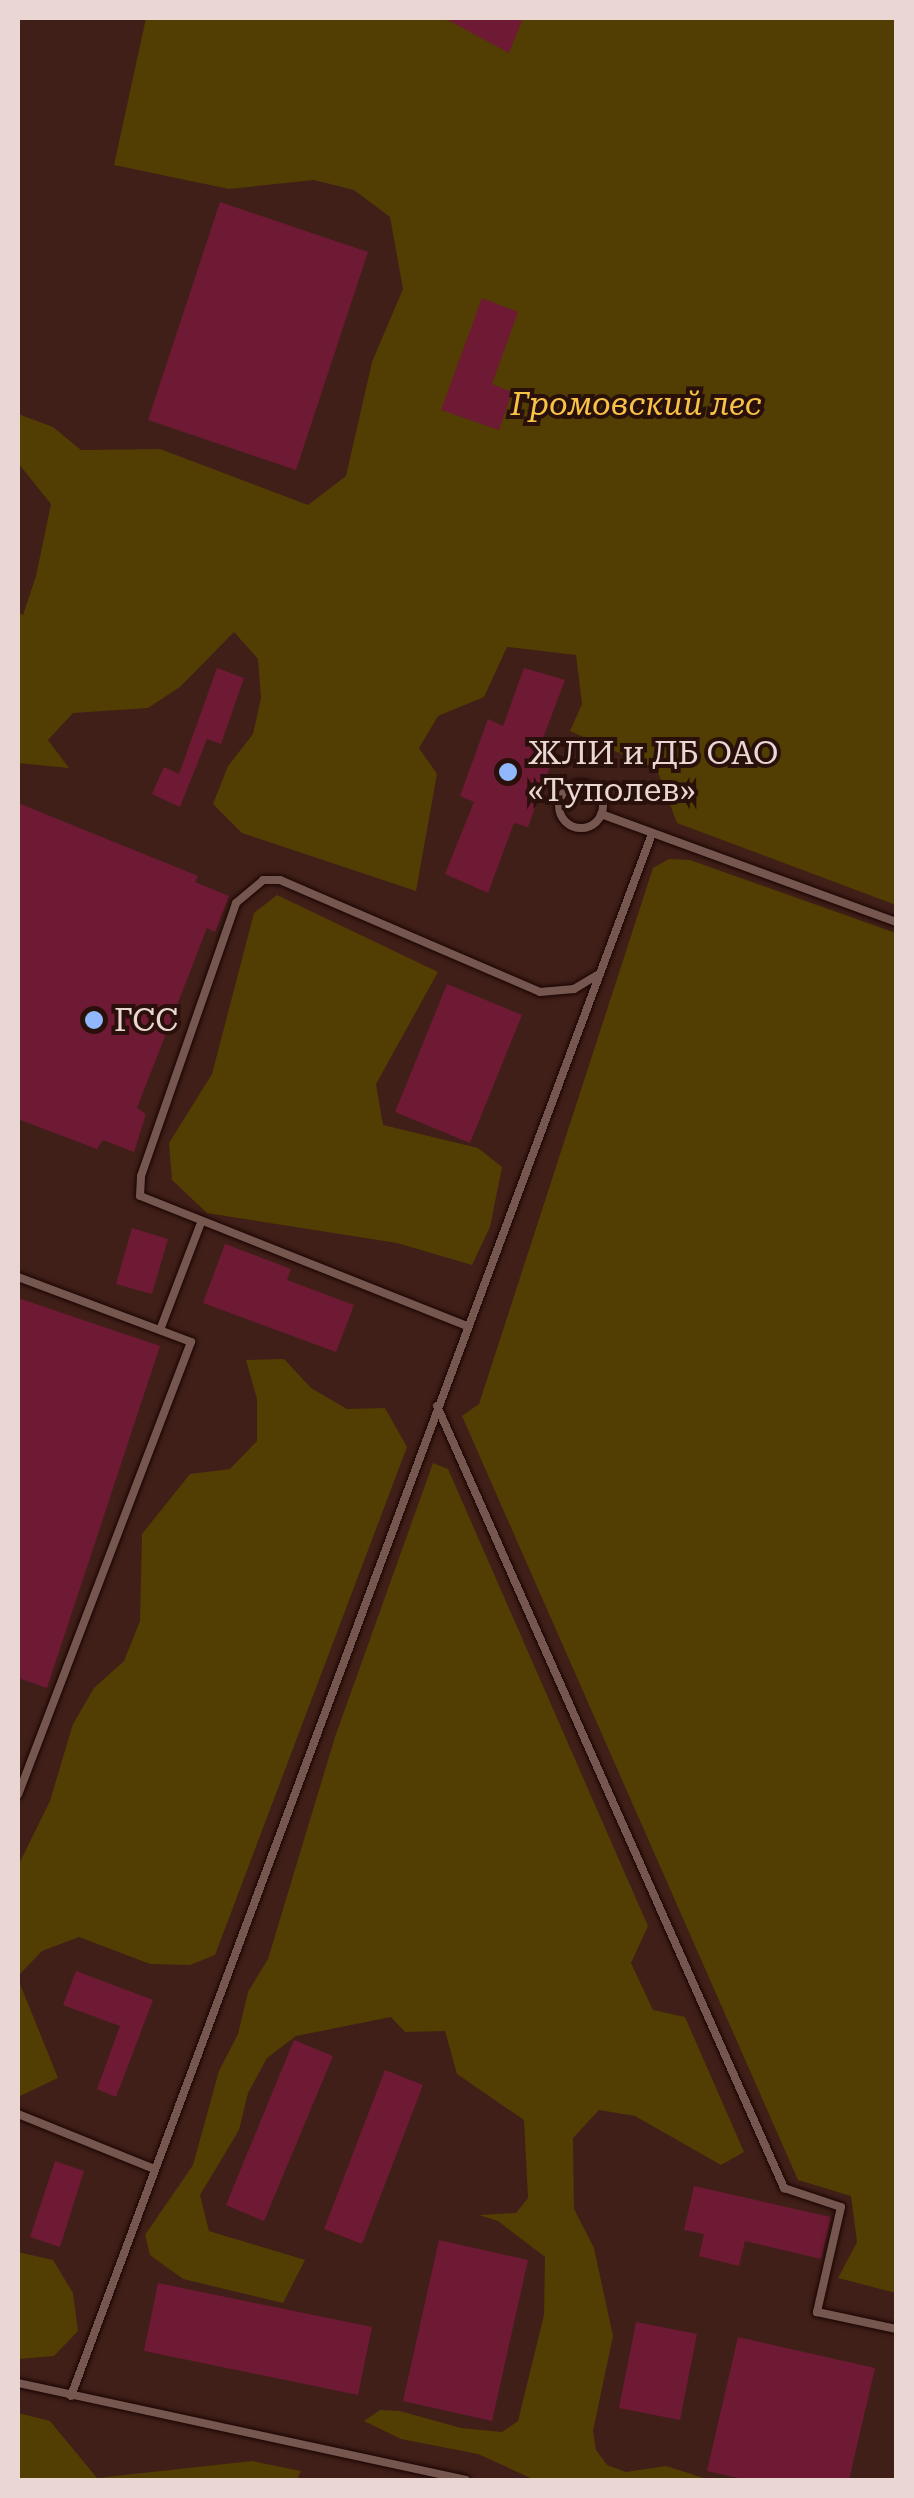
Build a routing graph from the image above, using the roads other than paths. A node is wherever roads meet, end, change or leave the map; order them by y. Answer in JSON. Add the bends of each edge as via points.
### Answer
{"nodes":[{"id":1,"x":602,"y":814,"type":"junction"},
{"id":2,"x":652,"y":834,"type":"junction"},
{"id":3,"x":896,"y":922,"type":"edge"},
{"id":4,"x":600,"y":973,"type":"junction"},
{"id":5,"x":200,"y":1224,"type":"junction"},
{"id":6,"x":18,"y":1277,"type":"edge"},
{"id":7,"x":467,"y":1326,"type":"junction"},
{"id":8,"x":160,"y":1330,"type":"junction"},
{"id":9,"x":438,"y":1406,"type":"junction"},
{"id":10,"x":18,"y":1794,"type":"edge"},
{"id":11,"x":18,"y":2114,"type":"edge"},
{"id":12,"x":154,"y":2169,"type":"junction"},
{"id":13,"x":896,"y":2330,"type":"edge"},
{"id":14,"x":18,"y":2384,"type":"edge"},
{"id":15,"x":71,"y":2396,"type":"junction"},
{"id":16,"x":466,"y":2480,"type":"edge"}],
"edges":[{"from":1,"to":1,"type":"lane","via":[[602,798],[591,786],[575,784],[562,794],[559,809],[574,827],[590,826]]},
{"from":1,"to":2,"type":"lane"},
{"from":2,"to":3,"type":"lane"},
{"from":2,"to":4,"type":"lane"},
{"from":4,"to":5,"type":"lane","via":[[574,989],[540,992],[280,880],[253,885],[236,903],[139,1187],[150,1204]]},
{"from":4,"to":7,"type":"lane"},
{"from":5,"to":7,"type":"lane"},
{"from":5,"to":8,"type":"lane"},
{"from":6,"to":8,"type":"lane"},
{"from":7,"to":9,"type":"lane"},
{"from":8,"to":10,"type":"lane","via":[[191,1342]]},
{"from":9,"to":12,"type":"lane"},
{"from":9,"to":13,"type":"lane","via":[[784,2188],[841,2207],[817,2312]]},
{"from":11,"to":12,"type":"lane"},
{"from":12,"to":15,"type":"lane"},
{"from":14,"to":15,"type":"lane"},
{"from":15,"to":16,"type":"lane"}]}
